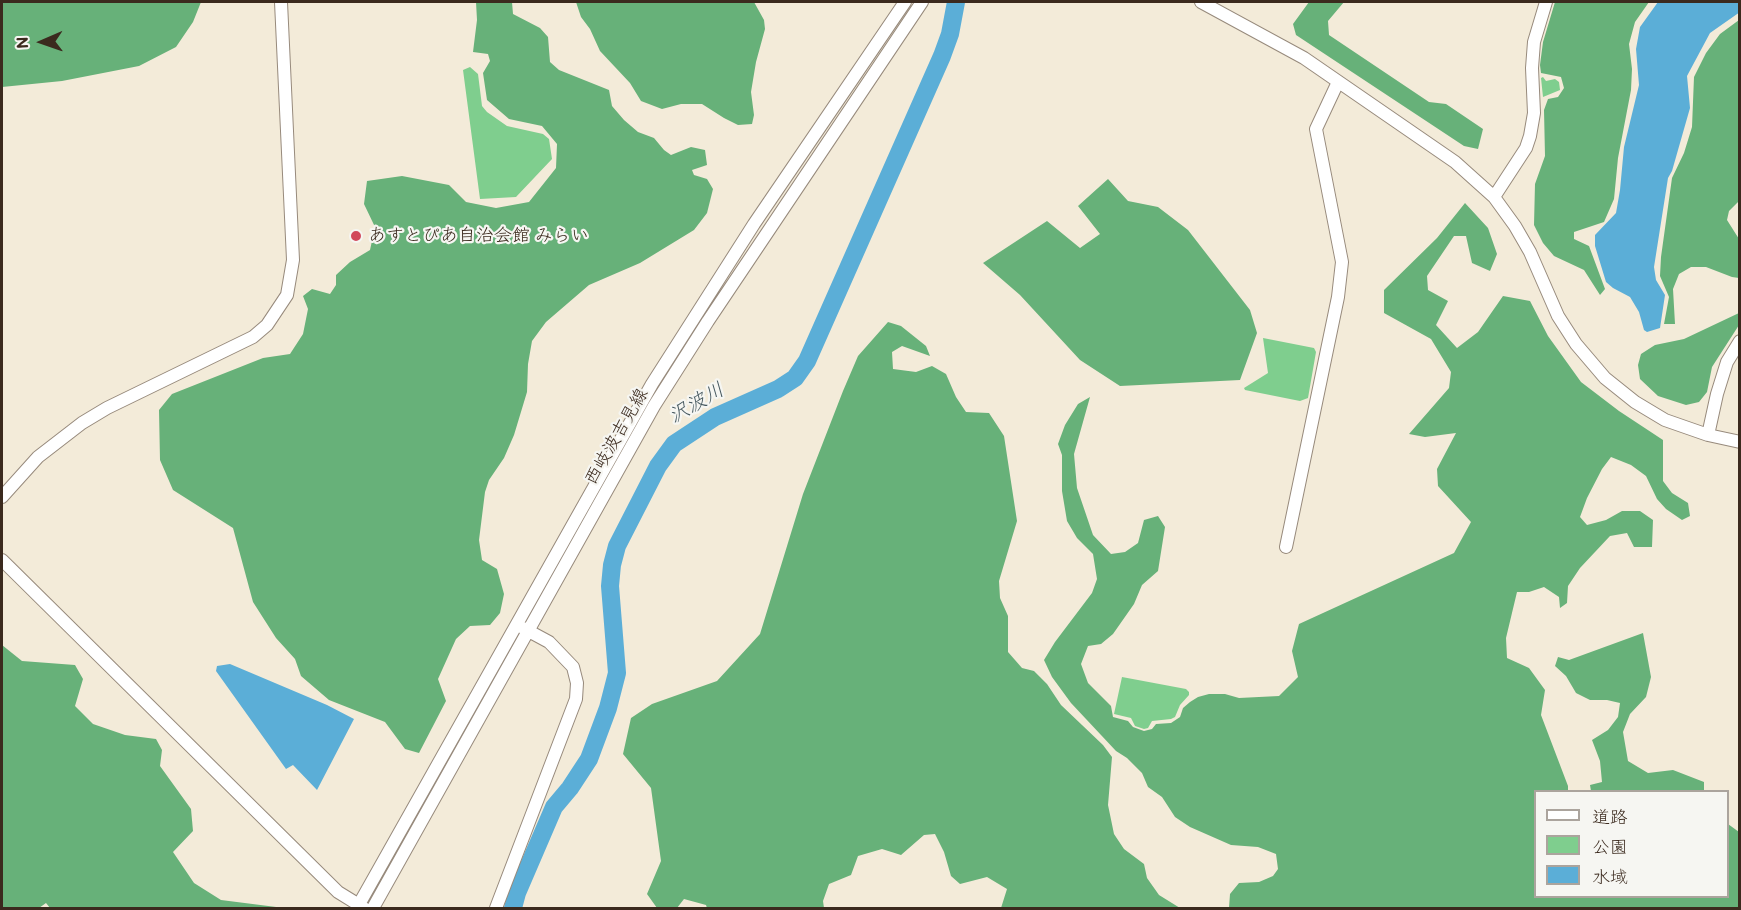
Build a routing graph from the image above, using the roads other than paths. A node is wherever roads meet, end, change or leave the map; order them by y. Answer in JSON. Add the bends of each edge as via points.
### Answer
{"nodes":[{"id":1,"x":282,"y":2,"type":"edge"},
{"id":2,"x":905,"y":2,"type":"edge"},
{"id":3,"x":922,"y":2,"type":"edge"},
{"id":4,"x":1201,"y":2,"type":"edge"},
{"id":5,"x":1546,"y":2,"type":"edge"},
{"id":6,"x":1338,"y":82,"type":"junction"},
{"id":7,"x":1494,"y":197,"type":"junction"},
{"id":8,"x":1740,"y":341,"type":"edge"},
{"id":9,"x":1708,"y":435,"type":"junction"},
{"id":10,"x":1740,"y":442,"type":"edge"},
{"id":11,"x":2,"y":496,"type":"edge"},
{"id":12,"x":1286,"y":547,"type":"dead end"},
{"id":13,"x":2,"y":560,"type":"edge"},
{"id":14,"x":523,"y":628,"type":"junction"},
{"id":15,"x":360,"y":907,"type":"edge"},
{"id":16,"x":373,"y":909,"type":"edge"},
{"id":17,"x":496,"y":909,"type":"edge"}],
"edges":[{"from":1,"to":11,"type":"street","via":[[292,260],[287,295],[267,325],[253,337],[82,423],[38,457]]},
{"from":2,"to":14,"type":"street","name":"西岐波吉見線","via":[[754,224],[652,384]]},
{"from":3,"to":14,"type":"street","name":"西岐波吉見線","via":[[708,321]]},
{"from":4,"to":6,"type":"street","via":[[1267,36]]},
{"from":5,"to":7,"type":"street","via":[[1534,42],[1534,113],[1530,136]]},
{"from":6,"to":7,"type":"street","via":[[1455,162]]},
{"from":6,"to":12,"type":"street","via":[[1316,129],[1342,262]]},
{"from":7,"to":9,"type":"street","via":[[1530,252],[1566,329],[1592,364],[1648,411]]},
{"from":8,"to":9,"type":"street","via":[[1727,362]]},
{"from":9,"to":10,"type":"street"},
{"from":13,"to":15,"type":"street","via":[[338,892]]},
{"from":14,"to":15,"type":"street","name":"西岐波吉見線"},
{"from":14,"to":16,"type":"street","name":"西岐波吉見線"},
{"from":14,"to":17,"type":"street","via":[[549,642],[573,667],[576,699]]}]}
